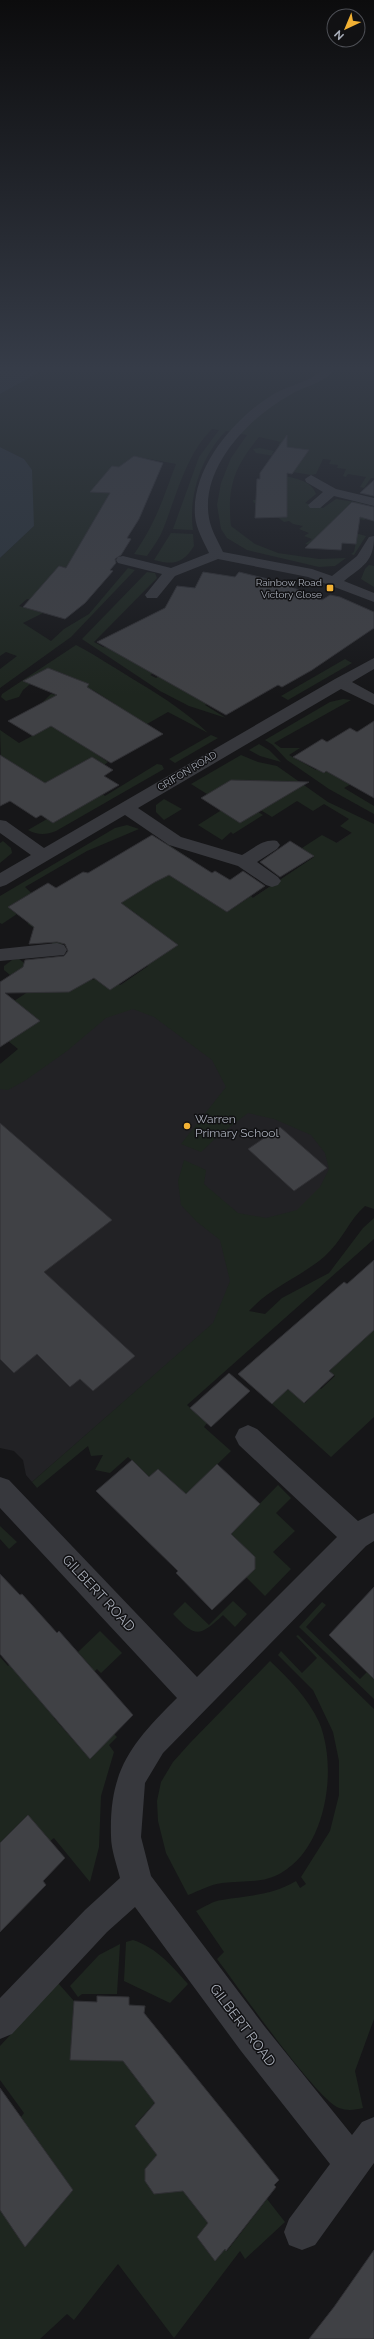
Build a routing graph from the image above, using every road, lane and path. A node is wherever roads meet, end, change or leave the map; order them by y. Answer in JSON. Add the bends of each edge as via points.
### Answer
{"nodes":[{"id":1,"x":210,"y":476,"type":"edge"},
{"id":2,"x":311,"y":479,"type":"dead end"},
{"id":3,"x":332,"y":492,"type":"junction"},
{"id":4,"x":374,"y":502,"type":"edge"},
{"id":5,"x":315,"y":505,"type":"dead end"},
{"id":6,"x":374,"y":540,"type":"edge"},
{"id":7,"x":217,"y":555,"type":"junction"},
{"id":8,"x":123,"y":560,"type":"dead end"},
{"id":9,"x":170,"y":573,"type":"junction"},
{"id":10,"x":335,"y":581,"type":"junction"},
{"id":11,"x":152,"y":595,"type":"dead end"},
{"id":12,"x":374,"y":598,"type":"edge"},
{"id":13,"x":374,"y":663,"type":"edge"},
{"id":14,"x":340,"y":682,"type":"junction"},
{"id":15,"x":374,"y":700,"type":"edge"},
{"id":16,"x":126,"y":808,"type":"junction"},
{"id":17,"x":0,"y":825,"type":"edge"},
{"id":18,"x":271,"y":845,"type":"dead end"},
{"id":19,"x":43,"y":855,"type":"junction"},
{"id":20,"x":244,"y":862,"type":"junction"},
{"id":21,"x":0,"y":881,"type":"edge"},
{"id":22,"x":272,"y":881,"type":"dead end"},
{"id":23,"x":57,"y":950,"type":"dead end"},
{"id":24,"x":0,"y":955,"type":"edge"},
{"id":25,"x":248,"y":1437,"type":"dead end"},
{"id":26,"x":0,"y":1489,"type":"edge"},
{"id":27,"x":365,"y":1531,"type":"edge"},
{"id":28,"x":197,"y":1698,"type":"junction"},
{"id":29,"x":137,"y":1884,"type":"junction"},
{"id":30,"x":0,"y":2022,"type":"edge"},
{"id":31,"x":374,"y":2134,"type":"edge"},
{"id":32,"x":352,"y":2164,"type":"junction"},
{"id":33,"x":302,"y":2232,"type":"dead end"}],
"edges":[{"from":1,"to":7,"type":"street","via":[[205,489],[202,516]]},
{"from":2,"to":3,"type":"street"},
{"from":3,"to":4,"type":"street"},
{"from":3,"to":5,"type":"street"},
{"from":6,"to":10,"type":"street","via":[[362,559]]},
{"from":7,"to":9,"type":"street"},
{"from":7,"to":10,"type":"street","via":[[283,566]]},
{"from":8,"to":9,"type":"street"},
{"from":9,"to":11,"type":"street"},
{"from":10,"to":12,"type":"street"},
{"from":13,"to":14,"type":"street","name":"GRIFON ROAD"},
{"from":14,"to":15,"type":"street"},
{"from":14,"to":16,"type":"street","name":"GRIFON ROAD"},
{"from":16,"to":19,"type":"street","name":"GRIFON ROAD"},
{"from":16,"to":20,"type":"street","via":[[175,841]]},
{"from":17,"to":19,"type":"street"},
{"from":18,"to":20,"type":"street"},
{"from":19,"to":21,"type":"street","name":"GRIFON ROAD"},
{"from":20,"to":22,"type":"street"},
{"from":23,"to":24,"type":"street"},
{"from":25,"to":27,"type":"street","name":"GILBERT ROAD"},
{"from":26,"to":28,"type":"street","name":"GILBERT ROAD"},
{"from":27,"to":28,"type":"street","name":"GILBERT ROAD"},
{"from":28,"to":29,"type":"street","name":"GILBERT ROAD","via":[[153,1743],[140,1761],[130,1782],[126,1837]]},
{"from":29,"to":30,"type":"street","via":[[90,1927]]},
{"from":29,"to":32,"type":"street","name":"GILBERT ROAD","via":[[253,2039]]},
{"from":31,"to":32,"type":"street"},
{"from":32,"to":33,"type":"street"}]}
